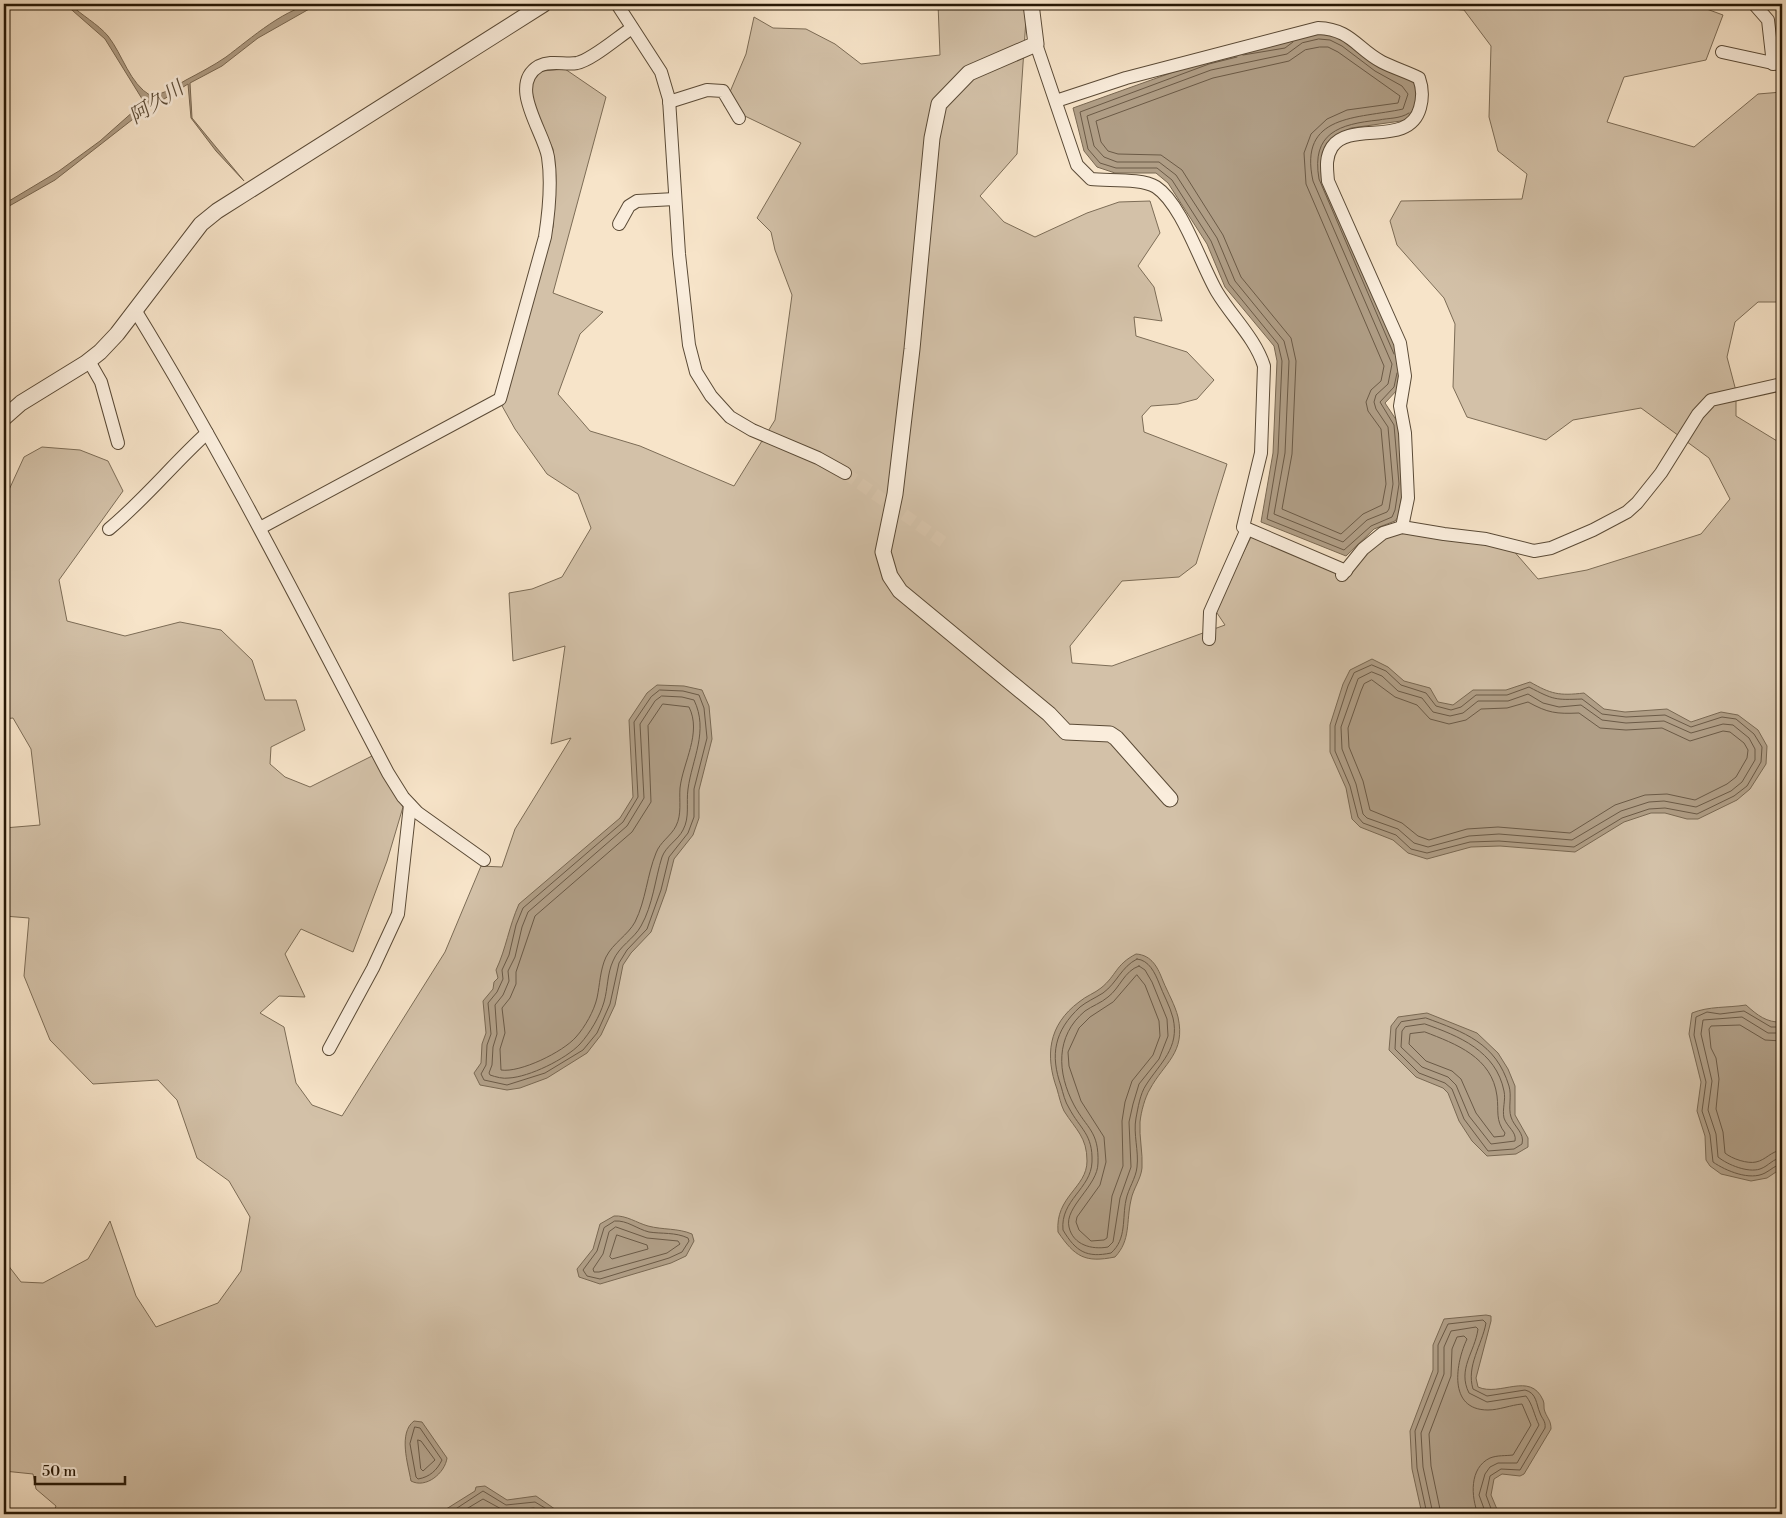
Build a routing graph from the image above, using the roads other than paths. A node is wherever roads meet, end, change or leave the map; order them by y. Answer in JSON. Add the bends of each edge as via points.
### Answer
{"nodes":[{"id":1,"x":544,"y":4,"type":"edge"},
{"id":2,"x":617,"y":4,"type":"edge"},
{"id":3,"x":1031,"y":4,"type":"edge"},
{"id":4,"x":1754,"y":4,"type":"edge"},
{"id":5,"x":632,"y":28,"type":"junction"},
{"id":6,"x":1036,"y":44,"type":"junction"},
{"id":7,"x":1722,"y":52,"type":"dead end"},
{"id":8,"x":1777,"y":64,"type":"edge"},
{"id":9,"x":669,"y":102,"type":"junction"},
{"id":10,"x":1056,"y":102,"type":"junction"},
{"id":11,"x":739,"y":118,"type":"dead end"},
{"id":12,"x":675,"y":199,"type":"junction"},
{"id":13,"x":619,"y":224,"type":"dead end"},
{"id":14,"x":135,"y":310,"type":"junction"},
{"id":15,"x":89,"y":361,"type":"junction"},
{"id":16,"x":1782,"y":384,"type":"edge"},
{"id":17,"x":4,"y":418,"type":"edge"},
{"id":18,"x":207,"y":434,"type":"junction"},
{"id":19,"x":118,"y":443,"type":"dead end"},
{"id":20,"x":845,"y":473,"type":"tunnel mouth"},
{"id":21,"x":1402,"y":526,"type":"junction"},
{"id":22,"x":260,"y":528,"type":"junction"},
{"id":23,"x":109,"y":529,"type":"dead end"},
{"id":24,"x":1247,"y":529,"type":"junction"},
{"id":25,"x":1209,"y":639,"type":"dead end"},
{"id":26,"x":1170,"y":799,"type":"dead end"},
{"id":27,"x":410,"y":804,"type":"junction"},
{"id":28,"x":484,"y":860,"type":"dead end"},
{"id":29,"x":329,"y":1048,"type":"dead end"}],
"edges":[{"from":1,"to":14,"type":"street","via":[[212,215],[201,224]]},
{"from":2,"to":5,"type":"street"},
{"from":3,"to":6,"type":"street"},
{"from":4,"to":8,"type":"street","via":[[1768,20]]},
{"from":5,"to":9,"type":"street","via":[[661,72]]},
{"from":5,"to":22,"type":"street","via":[[578,63],[554,62],[540,66],[531,73],[526,85],[527,101],[548,156],[548,216],[545,238],[500,399]]},
{"from":6,"to":10,"type":"street"},
{"from":6,"to":26,"type":"street","via":[[969,73],[939,104],[932,138],[895,494],[883,552],[890,576],[900,592],[921,611],[1049,714],[1066,732],[1110,734],[1116,738]]},
{"from":7,"to":8,"type":"street"},
{"from":9,"to":11,"type":"street","via":[[707,90],[724,91]]},
{"from":9,"to":12,"type":"street"},
{"from":10,"to":21,"type":"street","via":[[1126,78],[1318,28],[1333,28],[1382,62],[1419,78],[1423,98],[1417,118],[1404,128],[1346,137],[1333,146],[1327,158],[1328,181],[1400,344],[1405,376],[1400,412],[1405,433],[1408,498]]},
{"from":10,"to":24,"type":"street","via":[[1077,165],[1092,179],[1146,183],[1157,187],[1174,208],[1217,292],[1260,353],[1264,366],[1261,453],[1243,527]]},
{"from":12,"to":13,"type":"street","via":[[637,201],[628,206]]},
{"from":12,"to":20,"type":"street","via":[[689,345],[696,372],[730,418]]},
{"from":14,"to":15,"type":"street","via":[[117,334]]},
{"from":14,"to":18,"type":"street"},
{"from":15,"to":17,"type":"street"},
{"from":15,"to":19,"type":"street","via":[[101,382]]},
{"from":16,"to":21,"type":"street","via":[[1711,400],[1698,414],[1661,473],[1627,512],[1551,548],[1534,551],[1486,539]]},
{"from":18,"to":22,"type":"street"},
{"from":18,"to":23,"type":"street"},
{"from":21,"to":24,"type":"street","via":[[1383,533],[1363,549],[1344,574]]},
{"from":22,"to":27,"type":"street","via":[[388,773]]},
{"from":24,"to":25,"type":"street","via":[[1210,612]]},
{"from":27,"to":28,"type":"street"},
{"from":27,"to":29,"type":"street","via":[[398,914]]}]}
